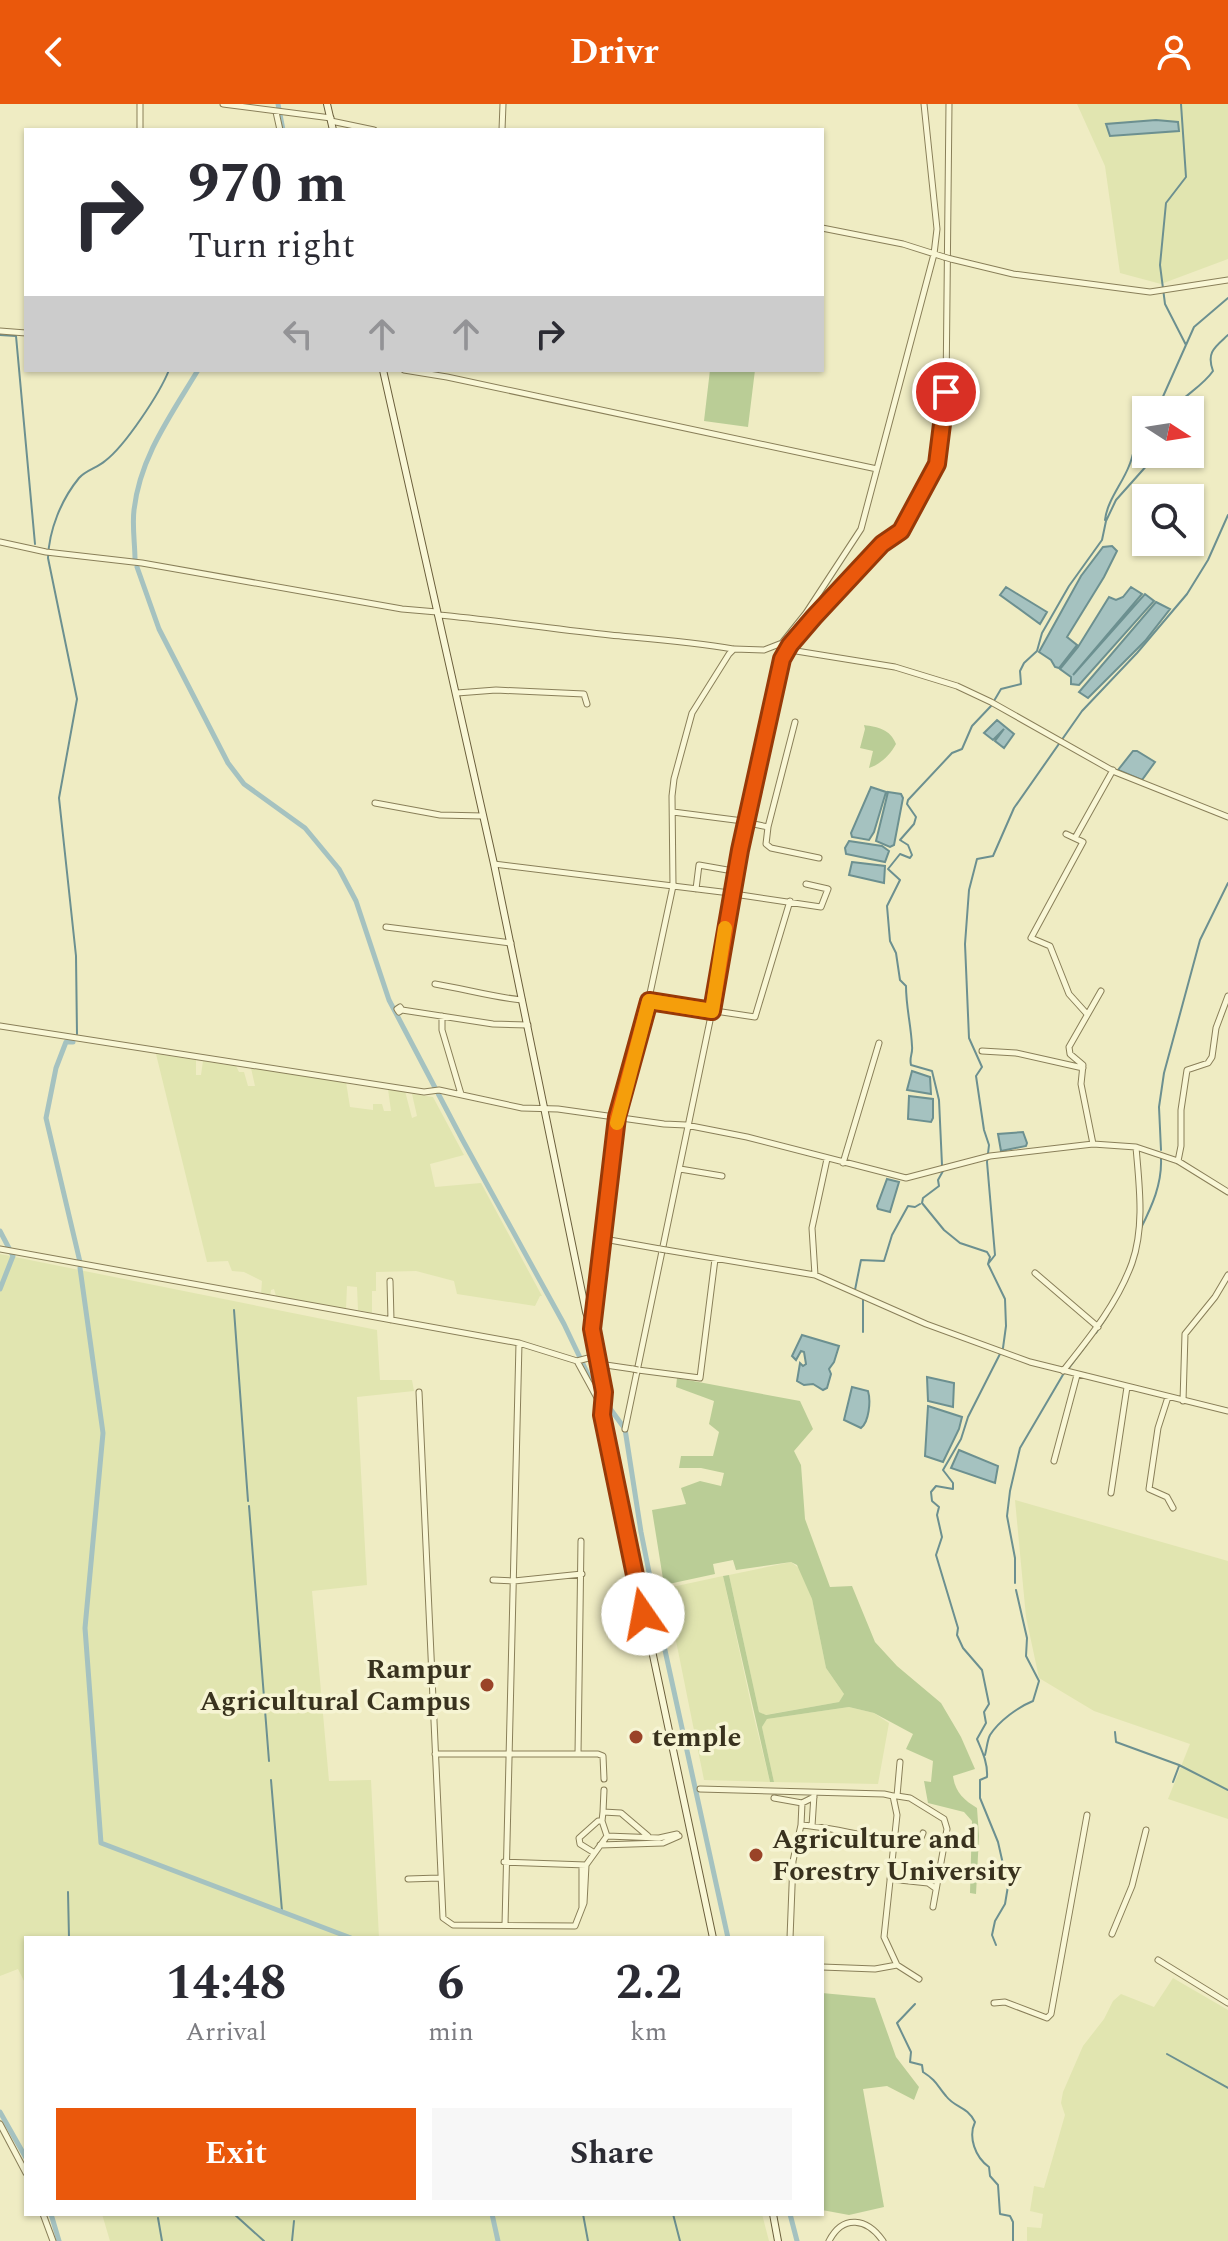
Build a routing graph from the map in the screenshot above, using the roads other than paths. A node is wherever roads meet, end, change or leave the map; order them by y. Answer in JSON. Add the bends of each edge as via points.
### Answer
{"nodes":[{"id":1,"x":140,"y":104,"type":"edge"},
{"id":2,"x":223,"y":104,"type":"edge"},
{"id":3,"x":327,"y":104,"type":"edge"},
{"id":4,"x":503,"y":104,"type":"edge"},
{"id":5,"x":924,"y":104,"type":"edge"},
{"id":6,"x":949,"y":104,"type":"edge"},
{"id":7,"x":280,"y":111,"type":"junction"},
{"id":8,"x":331,"y":120,"type":"junction"},
{"id":9,"x":140,"y":128,"type":"edge"},
{"id":10,"x":280,"y":128,"type":"edge"},
{"id":11,"x":333,"y":128,"type":"edge"},
{"id":12,"x":365,"y":128,"type":"edge"},
{"id":13,"x":502,"y":128,"type":"edge"},
{"id":14,"x":824,"y":228,"type":"edge"},
{"id":15,"x":934,"y":254,"type":"junction"},
{"id":16,"x":1228,"y":280,"type":"edge"},
{"id":17,"x":0,"y":331,"type":"edge"},
{"id":18,"x":24,"y":333,"type":"edge"},
{"id":19,"x":383,"y":372,"type":"edge"},
{"id":20,"x":416,"y":372,"type":"edge"},
{"id":21,"x":877,"y":469,"type":"junction"},
{"id":22,"x":0,"y":542,"type":"edge"},
{"id":23,"x":437,"y":614,"type":"junction"},
{"id":24,"x":786,"y":647,"type":"junction"},
{"id":25,"x":734,"y":649,"type":"junction"},
{"id":26,"x":457,"y":693,"type":"junction"},
{"id":27,"x":587,"y":704,"type":"dead end"},
{"id":28,"x":795,"y":722,"type":"dead end"},
{"id":29,"x":1113,"y":770,"type":"junction"},
{"id":30,"x":375,"y":803,"type":"dead end"},
{"id":31,"x":673,"y":812,"type":"junction"},
{"id":32,"x":483,"y":816,"type":"junction"},
{"id":33,"x":1228,"y":817,"type":"edge"},
{"id":34,"x":768,"y":827,"type":"junction"},
{"id":35,"x":1066,"y":834,"type":"dead end"},
{"id":36,"x":1075,"y":838,"type":"junction"},
{"id":37,"x":819,"y":858,"type":"dead end"},
{"id":38,"x":494,"y":864,"type":"junction"},
{"id":39,"x":733,"y":871,"type":"dead end"},
{"id":40,"x":806,"y":884,"type":"dead end"},
{"id":41,"x":673,"y":886,"type":"junction"},
{"id":42,"x":696,"y":889,"type":"junction"},
{"id":43,"x":790,"y":901,"type":"junction"},
{"id":44,"x":386,"y":927,"type":"dead end"},
{"id":45,"x":511,"y":943,"type":"junction"},
{"id":46,"x":435,"y":984,"type":"dead end"},
{"id":47,"x":1101,"y":991,"type":"dead end"},
{"id":48,"x":1228,"y":996,"type":"edge"},
{"id":49,"x":522,"y":1000,"type":"junction"},
{"id":50,"x":649,"y":1001,"type":"junction"},
{"id":51,"x":402,"y":1010,"type":"dead end"},
{"id":52,"x":712,"y":1011,"type":"junction"},
{"id":53,"x":1087,"y":1014,"type":"junction"},
{"id":54,"x":442,"y":1016,"type":"junction"},
{"id":55,"x":528,"y":1025,"type":"junction"},
{"id":56,"x":0,"y":1026,"type":"edge"},
{"id":57,"x":879,"y":1043,"type":"dead end"},
{"id":58,"x":982,"y":1051,"type":"dead end"},
{"id":59,"x":1083,"y":1068,"type":"junction"},
{"id":60,"x":461,"y":1094,"type":"junction"},
{"id":61,"x":545,"y":1108,"type":"junction"},
{"id":62,"x":617,"y":1117,"type":"junction"},
{"id":63,"x":688,"y":1125,"type":"junction"},
{"id":64,"x":1093,"y":1144,"type":"junction"},
{"id":65,"x":1136,"y":1147,"type":"junction"},
{"id":66,"x":827,"y":1159,"type":"junction"},
{"id":67,"x":1178,"y":1161,"type":"junction"},
{"id":68,"x":843,"y":1163,"type":"junction"},
{"id":69,"x":680,"y":1169,"type":"junction"},
{"id":70,"x":722,"y":1176,"type":"dead end"},
{"id":71,"x":1228,"y":1192,"type":"edge"},
{"id":72,"x":604,"y":1239,"type":"junction"},
{"id":73,"x":6,"y":1250,"type":"edge"},
{"id":74,"x":715,"y":1259,"type":"junction"},
{"id":75,"x":1035,"y":1273,"type":"dead end"},
{"id":76,"x":815,"y":1275,"type":"junction"},
{"id":77,"x":1228,"y":1275,"type":"edge"},
{"id":78,"x":390,"y":1281,"type":"dead end"},
{"id":79,"x":391,"y":1320,"type":"junction"},
{"id":80,"x":1098,"y":1327,"type":"junction"},
{"id":81,"x":592,"y":1329,"type":"junction"},
{"id":82,"x":519,"y":1343,"type":"junction"},
{"id":83,"x":581,"y":1360,"type":"junction"},
{"id":84,"x":597,"y":1360,"type":"junction"},
{"id":85,"x":1063,"y":1371,"type":"junction"},
{"id":86,"x":1077,"y":1375,"type":"junction"},
{"id":87,"x":1127,"y":1387,"type":"junction"},
{"id":88,"x":419,"y":1392,"type":"dead end"},
{"id":89,"x":1168,"y":1397,"type":"junction"},
{"id":90,"x":1183,"y":1401,"type":"junction"},
{"id":91,"x":603,"y":1406,"type":"junction"},
{"id":92,"x":1228,"y":1411,"type":"edge"},
{"id":93,"x":625,"y":1429,"type":"dead end"},
{"id":94,"x":1054,"y":1461,"type":"dead end"},
{"id":95,"x":1111,"y":1493,"type":"dead end"},
{"id":96,"x":1173,"y":1508,"type":"dead end"},
{"id":97,"x":581,"y":1541,"type":"dead end"},
{"id":98,"x":582,"y":1574,"type":"junction"},
{"id":99,"x":493,"y":1580,"type":"dead end"},
{"id":100,"x":514,"y":1581,"type":"junction"},
{"id":101,"x":508,"y":1753,"type":"junction"},
{"id":102,"x":435,"y":1754,"type":"junction"},
{"id":103,"x":578,"y":1754,"type":"junction"},
{"id":104,"x":900,"y":1762,"type":"dead end"},
{"id":105,"x":604,"y":1779,"type":"dead end"},
{"id":106,"x":700,"y":1789,"type":"dead end"},
{"id":107,"x":604,"y":1790,"type":"dead end"},
{"id":108,"x":814,"y":1794,"type":"junction"},
{"id":109,"x":895,"y":1796,"type":"junction"},
{"id":110,"x":774,"y":1798,"type":"dead end"},
{"id":111,"x":802,"y":1803,"type":"junction"},
{"id":112,"x":603,"y":1812,"type":"junction"},
{"id":113,"x":1087,"y":1815,"type":"dead end"},
{"id":114,"x":602,"y":1821,"type":"junction"},
{"id":115,"x":801,"y":1825,"type":"junction"},
{"id":116,"x":812,"y":1826,"type":"junction"},
{"id":117,"x":1146,"y":1830,"type":"dead end"},
{"id":118,"x":923,"y":1833,"type":"dead end"},
{"id":119,"x":607,"y":1836,"type":"junction"},
{"id":120,"x":648,"y":1837,"type":"junction"},
{"id":121,"x":894,"y":1842,"type":"junction"},
{"id":122,"x":593,"y":1853,"type":"junction"},
{"id":123,"x":504,"y":1862,"type":"junction"},
{"id":124,"x":584,"y":1865,"type":"junction"},
{"id":125,"x":439,"y":1878,"type":"junction"},
{"id":126,"x":408,"y":1879,"type":"dead end"},
{"id":127,"x":890,"y":1879,"type":"junction"},
{"id":128,"x":935,"y":1888,"type":"junction"},
{"id":129,"x":933,"y":1907,"type":"dead end"},
{"id":130,"x":505,"y":1925,"type":"junction"},
{"id":131,"x":1112,"y":1934,"type":"dead end"},
{"id":132,"x":713,"y":1936,"type":"edge"},
{"id":133,"x":790,"y":1936,"type":"edge"},
{"id":134,"x":1158,"y":1960,"type":"dead end"},
{"id":135,"x":897,"y":1965,"type":"junction"},
{"id":136,"x":824,"y":1967,"type":"edge"},
{"id":137,"x":919,"y":1979,"type":"dead end"},
{"id":138,"x":994,"y":2003,"type":"dead end"},
{"id":139,"x":1228,"y":2003,"type":"edge"},
{"id":140,"x":0,"y":2124,"type":"edge"},
{"id":141,"x":24,"y":2169,"type":"edge"},
{"id":142,"x":44,"y":2216,"type":"edge"},
{"id":143,"x":773,"y":2216,"type":"edge"},
{"id":144,"x":53,"y":2241,"type":"edge"},
{"id":145,"x":778,"y":2241,"type":"edge"},
{"id":146,"x":829,"y":2241,"type":"edge"},
{"id":147,"x":883,"y":2241,"type":"edge"}],
"edges":[{"from":1,"to":9,"type":"street"},
{"from":2,"to":7,"type":"street"},
{"from":3,"to":8,"type":"main road"},
{"from":4,"to":13,"type":"street"},
{"from":5,"to":15,"type":"street","via":[[937,229]]},
{"from":6,"to":52,"type":"street","via":[[946,392],[937,464],[901,531],[882,544],[814,617],[782,659]]},
{"from":7,"to":8,"type":"street"},
{"from":7,"to":10,"type":"street"},
{"from":8,"to":11,"type":"main road"},
{"from":8,"to":12,"type":"street"},
{"from":14,"to":15,"type":"street"},
{"from":15,"to":16,"type":"street","via":[[1013,274],[1150,292]]},
{"from":15,"to":21,"type":"street"},
{"from":17,"to":18,"type":"street"},
{"from":19,"to":23,"type":"main road"},
{"from":20,"to":21,"type":"street"},
{"from":21,"to":24,"type":"street","via":[[861,529]]},
{"from":22,"to":23,"type":"street"},
{"from":23,"to":25,"type":"street"},
{"from":23,"to":26,"type":"main road"},
{"from":24,"to":25,"type":"street"},
{"from":24,"to":29,"type":"street","via":[[895,667],[957,686]]},
{"from":25,"to":31,"type":"street","via":[[692,713],[674,779]]},
{"from":26,"to":27,"type":"street","via":[[584,694]]},
{"from":26,"to":32,"type":"main road"},
{"from":28,"to":34,"type":"street"},
{"from":29,"to":33,"type":"street"},
{"from":29,"to":36,"type":"street"},
{"from":30,"to":32,"type":"street","via":[[440,815]]},
{"from":31,"to":34,"type":"street"},
{"from":31,"to":41,"type":"street"},
{"from":32,"to":38,"type":"main road"},
{"from":34,"to":37,"type":"street","via":[[766,844],[771,848]]},
{"from":35,"to":36,"type":"street"},
{"from":36,"to":53,"type":"street","via":[[1083,842],[1031,938],[1050,946],[1069,994]]},
{"from":38,"to":41,"type":"street"},
{"from":38,"to":45,"type":"main road"},
{"from":39,"to":42,"type":"street","via":[[699,865]]},
{"from":40,"to":43,"type":"street","via":[[828,889],[821,907]]},
{"from":41,"to":42,"type":"street"},
{"from":41,"to":50,"type":"street"},
{"from":42,"to":43,"type":"street"},
{"from":43,"to":52,"type":"street","via":[[755,1017]]},
{"from":44,"to":45,"type":"street"},
{"from":45,"to":49,"type":"main road"},
{"from":46,"to":49,"type":"street"},
{"from":47,"to":53,"type":"street"},
{"from":48,"to":67,"type":"street","via":[[1212,1057],[1187,1070]]},
{"from":49,"to":55,"type":"main road"},
{"from":50,"to":52,"type":"street"},
{"from":50,"to":62,"type":"street"},
{"from":51,"to":54,"type":"street"},
{"from":52,"to":63,"type":"street"},
{"from":53,"to":59,"type":"street","via":[[1069,1047]]},
{"from":54,"to":55,"type":"street"},
{"from":54,"to":60,"type":"street"},
{"from":55,"to":61,"type":"main road"},
{"from":56,"to":60,"type":"street"},
{"from":57,"to":68,"type":"street"},
{"from":58,"to":59,"type":"street"},
{"from":59,"to":64,"type":"street","via":[[1081,1084]]},
{"from":60,"to":61,"type":"street"},
{"from":61,"to":62,"type":"street"},
{"from":61,"to":81,"type":"main road"},
{"from":62,"to":63,"type":"street"},
{"from":62,"to":72,"type":"street"},
{"from":63,"to":66,"type":"street"},
{"from":63,"to":69,"type":"street"},
{"from":64,"to":65,"type":"street"},
{"from":64,"to":68,"type":"street","via":[[988,1156],[906,1178]]},
{"from":65,"to":67,"type":"street"},
{"from":65,"to":80,"type":"street","via":[[1140,1200],[1133,1258]]},
{"from":66,"to":68,"type":"street"},
{"from":66,"to":76,"type":"street","via":[[812,1228]]},
{"from":67,"to":71,"type":"street"},
{"from":69,"to":70,"type":"street"},
{"from":69,"to":93,"type":"street"},
{"from":72,"to":74,"type":"street"},
{"from":72,"to":81,"type":"street"},
{"from":73,"to":79,"type":"street"},
{"from":74,"to":76,"type":"street"},
{"from":74,"to":84,"type":"street","via":[[700,1378]]},
{"from":75,"to":80,"type":"street"},
{"from":76,"to":85,"type":"street","via":[[926,1324]]},
{"from":77,"to":90,"type":"street","via":[[1185,1334]]},
{"from":78,"to":79,"type":"street"},
{"from":79,"to":82,"type":"street"},
{"from":80,"to":85,"type":"street"},
{"from":81,"to":84,"type":"main road"},
{"from":82,"to":83,"type":"street"},
{"from":82,"to":100,"type":"street"},
{"from":83,"to":84,"type":"street"},
{"from":83,"to":91,"type":"street"},
{"from":84,"to":91,"type":"main road"},
{"from":85,"to":86,"type":"street"},
{"from":86,"to":87,"type":"street"},
{"from":86,"to":94,"type":"street"},
{"from":87,"to":89,"type":"street"},
{"from":87,"to":95,"type":"street"},
{"from":88,"to":102,"type":"street"},
{"from":89,"to":90,"type":"street"},
{"from":89,"to":96,"type":"street","via":[[1149,1489],[1167,1497]]},
{"from":90,"to":92,"type":"street"},
{"from":91,"to":132,"type":"main road"},
{"from":97,"to":98,"type":"street"},
{"from":98,"to":100,"type":"street"},
{"from":98,"to":103,"type":"street"},
{"from":99,"to":100,"type":"street"},
{"from":100,"to":101,"type":"street"},
{"from":101,"to":102,"type":"street"},
{"from":101,"to":103,"type":"street"},
{"from":101,"to":123,"type":"street"},
{"from":102,"to":125,"type":"street"},
{"from":103,"to":105,"type":"street","via":[[603,1756]]},
{"from":104,"to":109,"type":"street"},
{"from":106,"to":108,"type":"street"},
{"from":107,"to":112,"type":"street"},
{"from":108,"to":109,"type":"street"},
{"from":108,"to":111,"type":"street"},
{"from":108,"to":116,"type":"street"},
{"from":109,"to":121,"type":"street"},
{"from":109,"to":128,"type":"street","via":[[910,1798],[944,1819],[947,1829]]},
{"from":110,"to":111,"type":"street"},
{"from":111,"to":115,"type":"street"},
{"from":112,"to":114,"type":"street"},
{"from":112,"to":120,"type":"street","via":[[625,1815]]},
{"from":113,"to":138,"type":"street","via":[[1051,2014],[1047,2018]]},
{"from":114,"to":119,"type":"street"},
{"from":114,"to":122,"type":"street","via":[[579,1838]]},
{"from":115,"to":116,"type":"street"},
{"from":115,"to":133,"type":"street","via":[[793,1861]]},
{"from":116,"to":121,"type":"street"},
{"from":117,"to":131,"type":"street","via":[[1132,1886]]},
{"from":118,"to":121,"type":"street","via":[[918,1845]]},
{"from":119,"to":120,"type":"street"},
{"from":119,"to":122,"type":"street"},
{"from":120,"to":122,"type":"street","via":[[678,1835],[663,1843],[602,1843]]},
{"from":121,"to":127,"type":"street"},
{"from":122,"to":124,"type":"street"},
{"from":123,"to":124,"type":"street"},
{"from":123,"to":130,"type":"street"},
{"from":124,"to":130,"type":"street","via":[[582,1908],[575,1926]]},
{"from":125,"to":126,"type":"street"},
{"from":125,"to":130,"type":"street","via":[[445,1922]]},
{"from":127,"to":128,"type":"street"},
{"from":127,"to":135,"type":"street","via":[[884,1937]]},
{"from":128,"to":129,"type":"street"},
{"from":134,"to":139,"type":"street"},
{"from":135,"to":136,"type":"street"},
{"from":135,"to":137,"type":"street"},
{"from":140,"to":141,"type":"street"},
{"from":142,"to":144,"type":"street"},
{"from":143,"to":145,"type":"main road"},
{"from":146,"to":147,"type":"street","via":[[839,2226],[854,2221],[872,2228]]}]}
